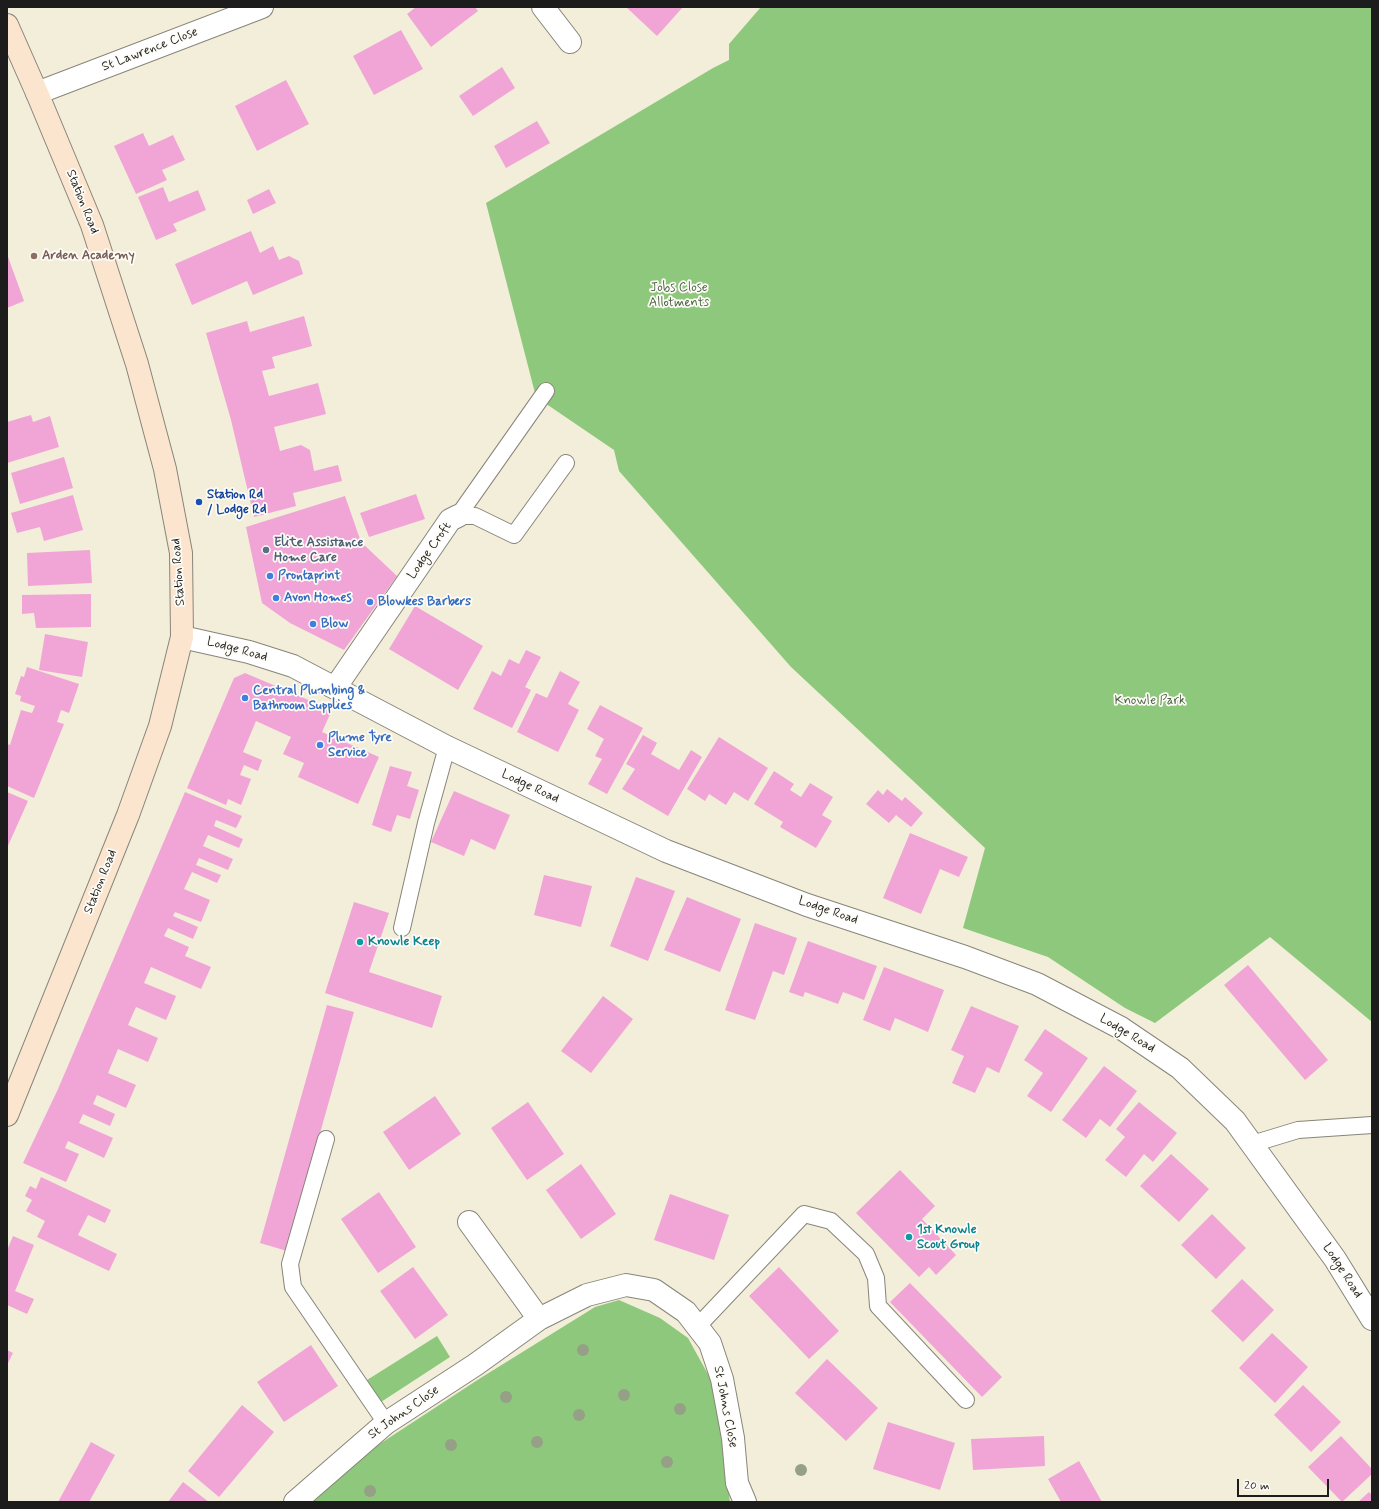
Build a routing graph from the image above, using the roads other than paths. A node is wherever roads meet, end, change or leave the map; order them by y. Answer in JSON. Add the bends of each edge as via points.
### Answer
{"nodes":[{"id":1,"x":262,"y":7,"type":"edge"},
{"id":2,"x":543,"y":7,"type":"edge"},
{"id":3,"x":7,"y":25,"type":"edge"},
{"id":4,"x":570,"y":42,"type":"dead end"},
{"id":5,"x":37,"y":93,"type":"junction"},
{"id":6,"x":546,"y":391,"type":"dead end"},
{"id":7,"x":566,"y":463,"type":"dead end"},
{"id":8,"x":458,"y":516,"type":"junction"},
{"id":9,"x":182,"y":637,"type":"junction"},
{"id":10,"x":335,"y":688,"type":"junction"},
{"id":11,"x":447,"y":747,"type":"junction"},
{"id":12,"x":402,"y":928,"type":"dead end"},
{"id":13,"x":7,"y":1115,"type":"edge"},
{"id":14,"x":1372,"y":1125,"type":"edge"},
{"id":15,"x":326,"y":1139,"type":"dead end"},
{"id":16,"x":1252,"y":1144,"type":"junction"},
{"id":17,"x":469,"y":1222,"type":"dead end"},
{"id":18,"x":539,"y":1319,"type":"junction"},
{"id":19,"x":1372,"y":1319,"type":"edge"},
{"id":20,"x":698,"y":1326,"type":"junction"},
{"id":21,"x":966,"y":1400,"type":"dead end"},
{"id":22,"x":386,"y":1423,"type":"junction"},
{"id":23,"x":294,"y":1502,"type":"edge"},
{"id":24,"x":745,"y":1502,"type":"edge"}],
"edges":[{"from":1,"to":5,"type":"street","name":"St Lawrence Close"},
{"from":2,"to":4,"type":"street"},
{"from":3,"to":5,"type":"main road","name":"Station Road"},
{"from":5,"to":9,"type":"main road","name":"Station Road","via":[[92,225],[137,364],[165,469],[181,553]]},
{"from":6,"to":8,"type":"lane"},
{"from":7,"to":8,"type":"lane","via":[[514,535],[475,516]]},
{"from":8,"to":10,"type":"street","name":"Lodge Croft","via":[[450,520]]},
{"from":9,"to":10,"type":"street","name":"Lodge Road","via":[[249,652],[293,666]]},
{"from":9,"to":13,"type":"main road","name":"Station Road","via":[[160,726],[128,815]]},
{"from":10,"to":11,"type":"street","name":"Lodge Road"},
{"from":11,"to":12,"type":"lane","via":[[426,823]]},
{"from":11,"to":16,"type":"street","name":"Lodge Road","via":[[666,851],[807,905],[965,957],[1037,984],[1121,1028],[1180,1068],[1235,1121]]},
{"from":14,"to":16,"type":"lane","via":[[1298,1130]]},
{"from":15,"to":22,"type":"lane","via":[[290,1264],[293,1287]]},
{"from":16,"to":19,"type":"street","name":"Lodge Road","via":[[1335,1259]]},
{"from":17,"to":18,"type":"street"},
{"from":18,"to":20,"type":"street","name":"St Johns Close","via":[[588,1295],[626,1285],[654,1290],[686,1312]]},
{"from":18,"to":22,"type":"street","name":"St Johns Close","via":[[476,1365]]},
{"from":20,"to":21,"type":"lane","via":[[804,1214],[831,1221],[866,1254],[876,1278],[878,1306]]},
{"from":20,"to":24,"type":"street","name":"St Johns Close","via":[[710,1343],[722,1379],[733,1438],[737,1483]]},
{"from":22,"to":23,"type":"street","name":"St Johns Close"}]}
